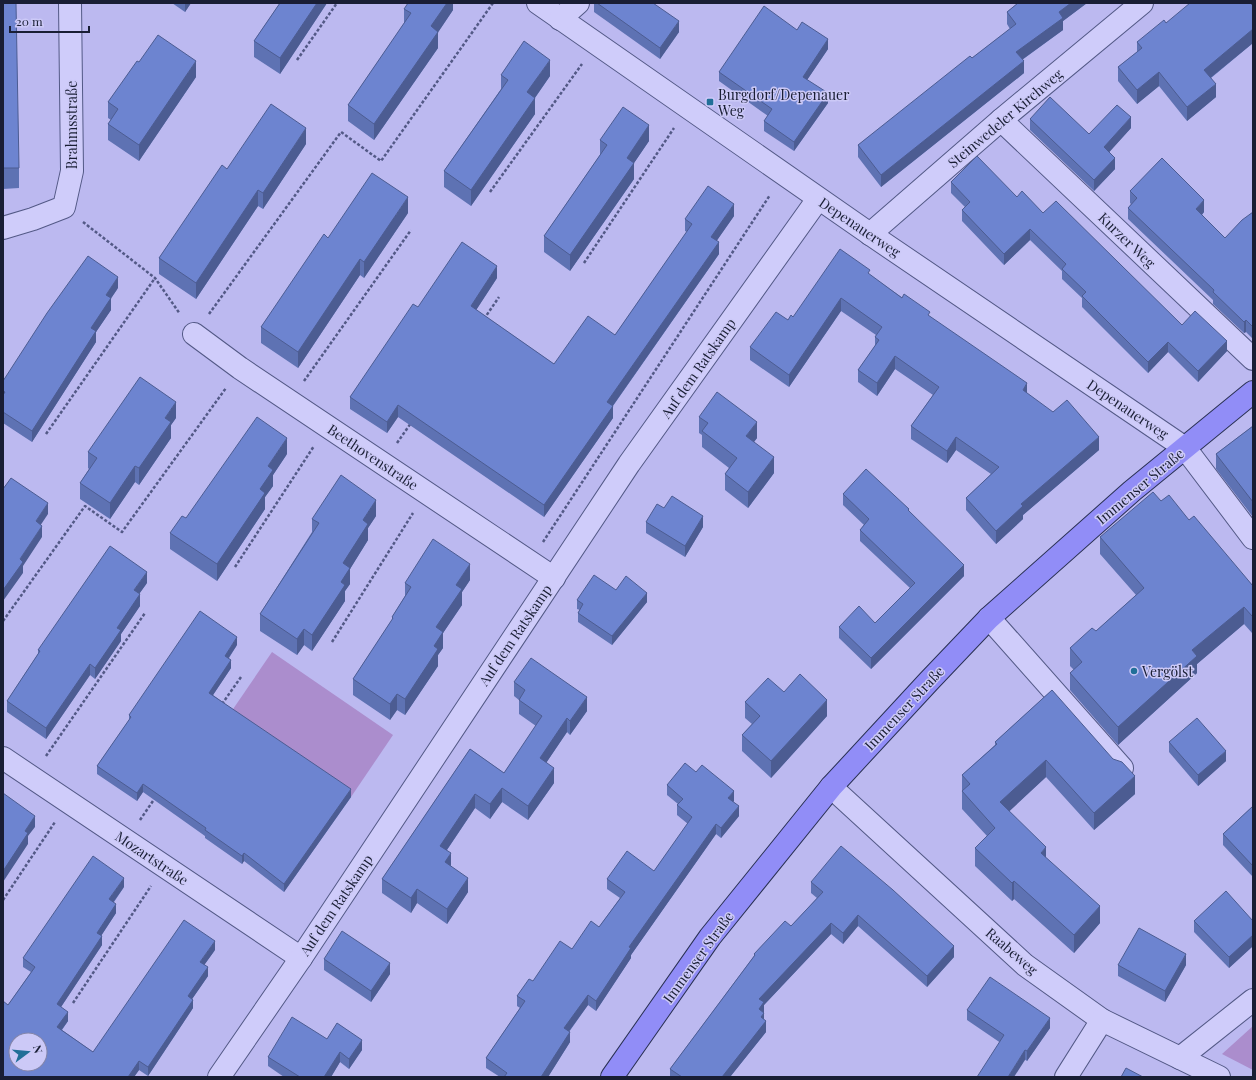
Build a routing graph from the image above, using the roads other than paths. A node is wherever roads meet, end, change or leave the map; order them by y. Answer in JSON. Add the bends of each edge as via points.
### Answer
{"nodes":[{"id":1,"x":70,"y":3,"type":"edge"},
{"id":2,"x":538,"y":3,"type":"edge"},
{"id":3,"x":578,"y":3,"type":"edge"},
{"id":4,"x":1142,"y":3,"type":"edge"},
{"id":5,"x":560,"y":19,"type":"junction"},
{"id":6,"x":1001,"y":120,"type":"junction"},
{"id":7,"x":818,"y":198,"type":"junction"},
{"id":8,"x":3,"y":228,"type":"edge"},
{"id":9,"x":870,"y":234,"type":"junction"},
{"id":10,"x":194,"y":334,"type":"road end"},
{"id":11,"x":1253,"y":360,"type":"edge"},
{"id":12,"x":1253,"y":392,"type":"edge"},
{"id":13,"x":1184,"y":448,"type":"junction"},
{"id":14,"x":1253,"y":538,"type":"edge"},
{"id":15,"x":554,"y":578,"type":"junction"},
{"id":16,"x":989,"y":618,"type":"junction"},
{"id":17,"x":3,"y":758,"type":"edge"},
{"id":18,"x":1122,"y":768,"type":"edge"},
{"id":19,"x":831,"y":787,"type":"junction"},
{"id":20,"x":301,"y":958,"type":"junction"},
{"id":21,"x":1253,"y":1000,"type":"edge"},
{"id":22,"x":1102,"y":1020,"type":"junction"},
{"id":23,"x":1180,"y":1058,"type":"junction"},
{"id":24,"x":219,"y":1077,"type":"edge"},
{"id":25,"x":612,"y":1077,"type":"edge"},
{"id":26,"x":1066,"y":1077,"type":"edge"},
{"id":27,"x":1219,"y":1077,"type":"edge"}],
"edges":[{"from":1,"to":8,"type":"street","name":"Brahmsstraße","via":[[72,171],[64,207]]},
{"from":2,"to":5,"type":"street","name":"Depenauerweg"},
{"from":3,"to":5,"type":"street"},
{"from":4,"to":6,"type":"street","name":"Steinwedeler Kirchweg"},
{"from":5,"to":7,"type":"street","name":"Depenauerweg"},
{"from":6,"to":9,"type":"street","name":"Steinwedeler Kirchweg"},
{"from":6,"to":11,"type":"street","name":"Kurzer Weg"},
{"from":7,"to":9,"type":"street","name":"Depenauerweg"},
{"from":7,"to":15,"type":"street","name":"Auf dem Ratskamp","via":[[629,464]]},
{"from":9,"to":13,"type":"street","name":"Depenauerweg"},
{"from":10,"to":15,"type":"street","name":"Beethovenstraße","via":[[290,402]]},
{"from":12,"to":13,"type":"main road","name":"Immenser Straße"},
{"from":13,"to":14,"type":"street","name":"Depenauerweg"},
{"from":13,"to":16,"type":"main road","name":"Immenser Straße"},
{"from":15,"to":20,"type":"street","name":"Auf dem Ratskamp"},
{"from":16,"to":18,"type":"street"},
{"from":16,"to":19,"type":"main road","name":"Immenser Straße"},
{"from":17,"to":20,"type":"street","name":"Mozartstraße"},
{"from":19,"to":22,"type":"street","name":"Raabeweg","via":[[1025,965]]},
{"from":19,"to":25,"type":"main road","name":"Immenser Straße","via":[[710,937]]},
{"from":20,"to":24,"type":"street","name":"Auf dem Ratskamp"},
{"from":21,"to":23,"type":"street"},
{"from":22,"to":23,"type":"street","name":"Raabeweg"},
{"from":22,"to":26,"type":"street"},
{"from":23,"to":27,"type":"street","name":"Raabeweg"}]}
